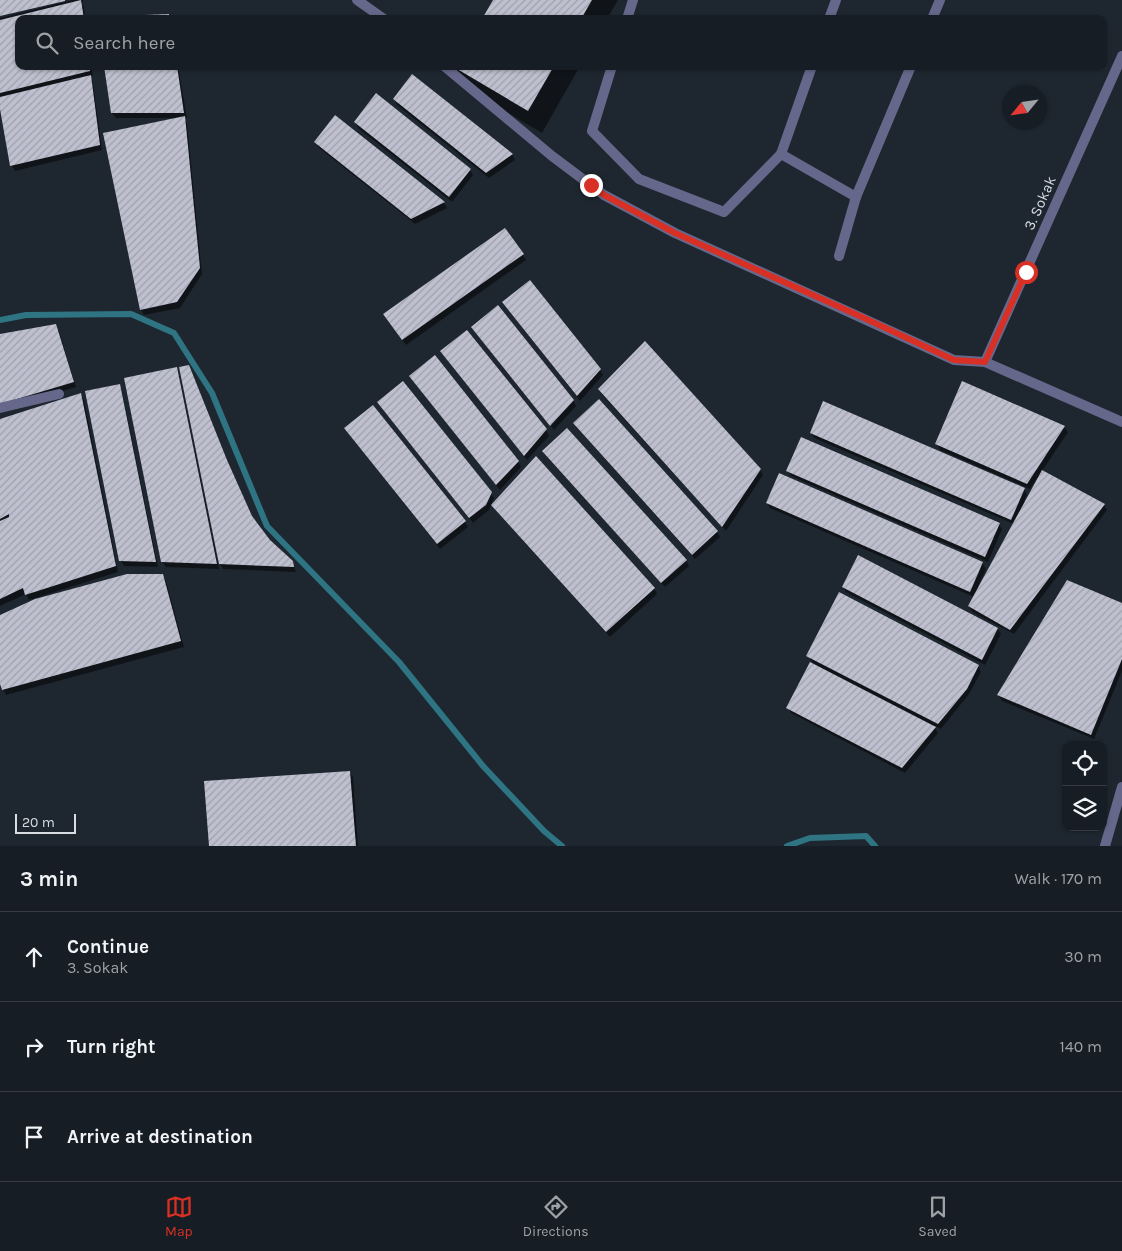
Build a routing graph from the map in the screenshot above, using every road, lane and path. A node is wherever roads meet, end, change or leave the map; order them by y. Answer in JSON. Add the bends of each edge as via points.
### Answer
{"nodes":[{"id":1,"x":357,"y":0,"type":"edge"},
{"id":2,"x":633,"y":0,"type":"edge"},
{"id":3,"x":836,"y":0,"type":"edge"},
{"id":4,"x":940,"y":0,"type":"edge"},
{"id":5,"x":378,"y":15,"type":"edge"},
{"id":6,"x":629,"y":15,"type":"edge"},
{"id":7,"x":830,"y":15,"type":"edge"},
{"id":8,"x":934,"y":15,"type":"edge"},
{"id":9,"x":1122,"y":56,"type":"edge"},
{"id":10,"x":449,"y":70,"type":"edge"},
{"id":11,"x":611,"y":70,"type":"edge"},
{"id":12,"x":811,"y":70,"type":"edge"},
{"id":13,"x":909,"y":70,"type":"edge"},
{"id":14,"x":781,"y":154,"type":"junction"},
{"id":15,"x":856,"y":197,"type":"junction"},
{"id":16,"x":839,"y":256,"type":"dead end"},
{"id":17,"x":985,"y":362,"type":"junction"},
{"id":18,"x":59,"y":394,"type":"dead end"},
{"id":19,"x":0,"y":408,"type":"edge"},
{"id":20,"x":1122,"y":422,"type":"edge"},
{"id":21,"x":1122,"y":787,"type":"edge"},
{"id":22,"x":1105,"y":846,"type":"edge"}],
"edges":[{"from":1,"to":5,"type":"street"},
{"from":2,"to":6,"type":"street"},
{"from":3,"to":7,"type":"street"},
{"from":4,"to":8,"type":"street"},
{"from":9,"to":17,"type":"street","name":"3. Sokak"},
{"from":10,"to":17,"type":"street","via":[[604,195],[675,233],[954,360]]},
{"from":11,"to":14,"type":"street","via":[[592,131],[639,179],[724,212]]},
{"from":12,"to":14,"type":"street"},
{"from":13,"to":15,"type":"street"},
{"from":14,"to":15,"type":"street"},
{"from":15,"to":16,"type":"street"},
{"from":17,"to":20,"type":"street"},
{"from":18,"to":19,"type":"street"},
{"from":21,"to":22,"type":"street"}]}
